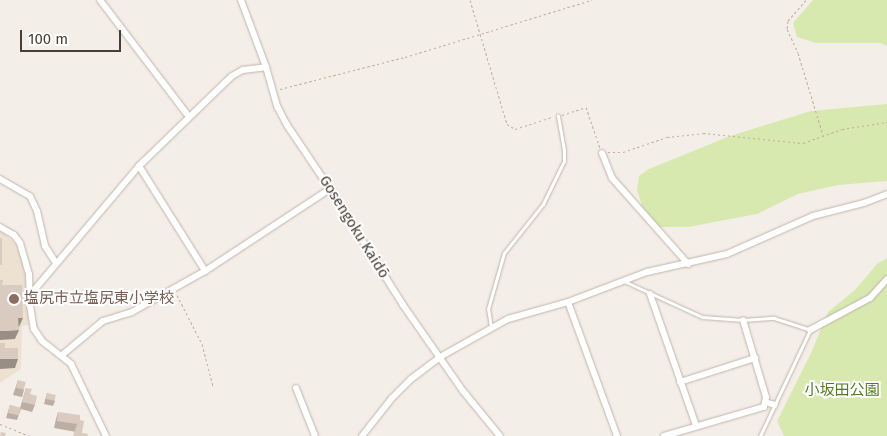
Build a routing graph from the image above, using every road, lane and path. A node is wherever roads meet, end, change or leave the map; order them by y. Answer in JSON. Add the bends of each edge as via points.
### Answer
{"nodes":[{"id":1,"x":100,"y":0,"type":"edge"},
{"id":2,"x":241,"y":0,"type":"edge"},
{"id":3,"x":470,"y":0,"type":"edge"},
{"id":4,"x":591,"y":0,"type":"edge"},
{"id":5,"x":806,"y":0,"type":"edge"},
{"id":6,"x":480,"y":33,"type":"junction"},
{"id":7,"x":266,"y":68,"type":"junction"},
{"id":8,"x":273,"y":92,"type":"junction"},
{"id":9,"x":558,"y":116,"type":"junction"},
{"id":10,"x":189,"y":118,"type":"junction"},
{"id":11,"x":887,"y":122,"type":"edge"},
{"id":12,"x":823,"y":135,"type":"junction"},
{"id":13,"x":602,"y":153,"type":"junction"},
{"id":14,"x":139,"y":166,"type":"junction"},
{"id":15,"x":0,"y":178,"type":"edge"},
{"id":16,"x":330,"y":188,"type":"junction"},
{"id":17,"x":887,"y":194,"type":"edge"},
{"id":18,"x":0,"y":227,"type":"edge"},
{"id":19,"x":56,"y":263,"type":"junction"},
{"id":20,"x":688,"y":264,"type":"junction"},
{"id":21,"x":205,"y":271,"type":"junction"},
{"id":22,"x":887,"y":279,"type":"edge"},
{"id":23,"x":626,"y":282,"type":"junction"},
{"id":24,"x":174,"y":288,"type":"junction"},
{"id":25,"x":650,"y":294,"type":"junction"},
{"id":26,"x":30,"y":295,"type":"junction"},
{"id":27,"x":568,"y":302,"type":"junction"},
{"id":28,"x":742,"y":320,"type":"junction"},
{"id":29,"x":491,"y":327,"type":"junction"},
{"id":30,"x":810,"y":330,"type":"junction"},
{"id":31,"x":62,"y":355,"type":"junction"},
{"id":32,"x":440,"y":357,"type":"junction"},
{"id":33,"x":755,"y":358,"type":"junction"},
{"id":34,"x":680,"y":382,"type":"junction"},
{"id":35,"x":213,"y":386,"type":"dead end"},
{"id":36,"x":296,"y":388,"type":"dead end"},
{"id":37,"x":765,"y":402,"type":"junction"},
{"id":38,"x":775,"y":405,"type":"junction"},
{"id":39,"x":0,"y":424,"type":"edge"},
{"id":40,"x":696,"y":425,"type":"junction"},
{"id":41,"x":30,"y":436,"type":"edge"},
{"id":42,"x":106,"y":436,"type":"edge"},
{"id":43,"x":315,"y":436,"type":"edge"},
{"id":44,"x":362,"y":436,"type":"edge"},
{"id":45,"x":500,"y":436,"type":"edge"},
{"id":46,"x":617,"y":436,"type":"edge"},
{"id":47,"x":664,"y":436,"type":"edge"},
{"id":48,"x":760,"y":436,"type":"edge"}],
"edges":[{"from":1,"to":10,"type":"street"},
{"from":2,"to":7,"type":"street","name":"Gosengoku Kaidō"},
{"from":3,"to":6,"type":"path"},
{"from":4,"to":6,"type":"path"},
{"from":5,"to":12,"type":"path","via":[[788,22],[787,29],[798,53]]},
{"from":6,"to":8,"type":"path","via":[[405,57]]},
{"from":6,"to":9,"type":"path","via":[[510,128]]},
{"from":7,"to":8,"type":"street","name":"Gosengoku Kaidō"},
{"from":7,"to":10,"type":"street","via":[[243,70],[232,76]]},
{"from":8,"to":16,"type":"street","name":"Gosengoku Kaidō","via":[[287,125]]},
{"from":9,"to":13,"type":"path","via":[[586,107]]},
{"from":9,"to":29,"type":"lane","via":[[564,161],[543,204],[504,253],[488,309]]},
{"from":10,"to":14,"type":"street"},
{"from":11,"to":12,"type":"path","via":[[842,128]]},
{"from":12,"to":13,"type":"path","via":[[812,141],[792,143],[703,134],[667,137],[623,152]]},
{"from":13,"to":20,"type":"street","via":[[612,178]]},
{"from":14,"to":19,"type":"street"},
{"from":14,"to":21,"type":"street"},
{"from":15,"to":19,"type":"street","via":[[30,196],[38,211],[45,246]]},
{"from":16,"to":21,"type":"street"},
{"from":16,"to":32,"type":"street","name":"Gosengoku Kaidō","via":[[402,305]]},
{"from":17,"to":20,"type":"street","via":[[812,216],[744,248]]},
{"from":18,"to":26,"type":"street","via":[[20,243],[29,274]]},
{"from":19,"to":26,"type":"street"},
{"from":20,"to":23,"type":"street","via":[[647,272]]},
{"from":21,"to":24,"type":"street"},
{"from":22,"to":30,"type":"street","via":[[870,298]]},
{"from":23,"to":25,"type":"lane"},
{"from":23,"to":27,"type":"street"},
{"from":24,"to":31,"type":"street","via":[[132,312],[103,322]]},
{"from":24,"to":35,"type":"path","via":[[202,344]]},
{"from":25,"to":28,"type":"lane","via":[[702,317]]},
{"from":25,"to":34,"type":"street"},
{"from":26,"to":31,"type":"street","via":[[34,328],[42,341]]},
{"from":27,"to":29,"type":"street"},
{"from":27,"to":46,"type":"street"},
{"from":28,"to":30,"type":"lane","via":[[774,318]]},
{"from":28,"to":33,"type":"street"},
{"from":29,"to":32,"type":"street"},
{"from":30,"to":38,"type":"lane"},
{"from":31,"to":42,"type":"street","via":[[78,376]]},
{"from":32,"to":44,"type":"street","via":[[392,398]]},
{"from":32,"to":45,"type":"street","name":"Gosengoku Kaidō"},
{"from":33,"to":34,"type":"street"},
{"from":33,"to":37,"type":"street"},
{"from":34,"to":40,"type":"street"},
{"from":36,"to":43,"type":"street"},
{"from":37,"to":38,"type":"street"},
{"from":37,"to":40,"type":"street","via":[[764,407]]},
{"from":38,"to":48,"type":"lane"},
{"from":39,"to":41,"type":"path"},
{"from":40,"to":47,"type":"street"}]}
